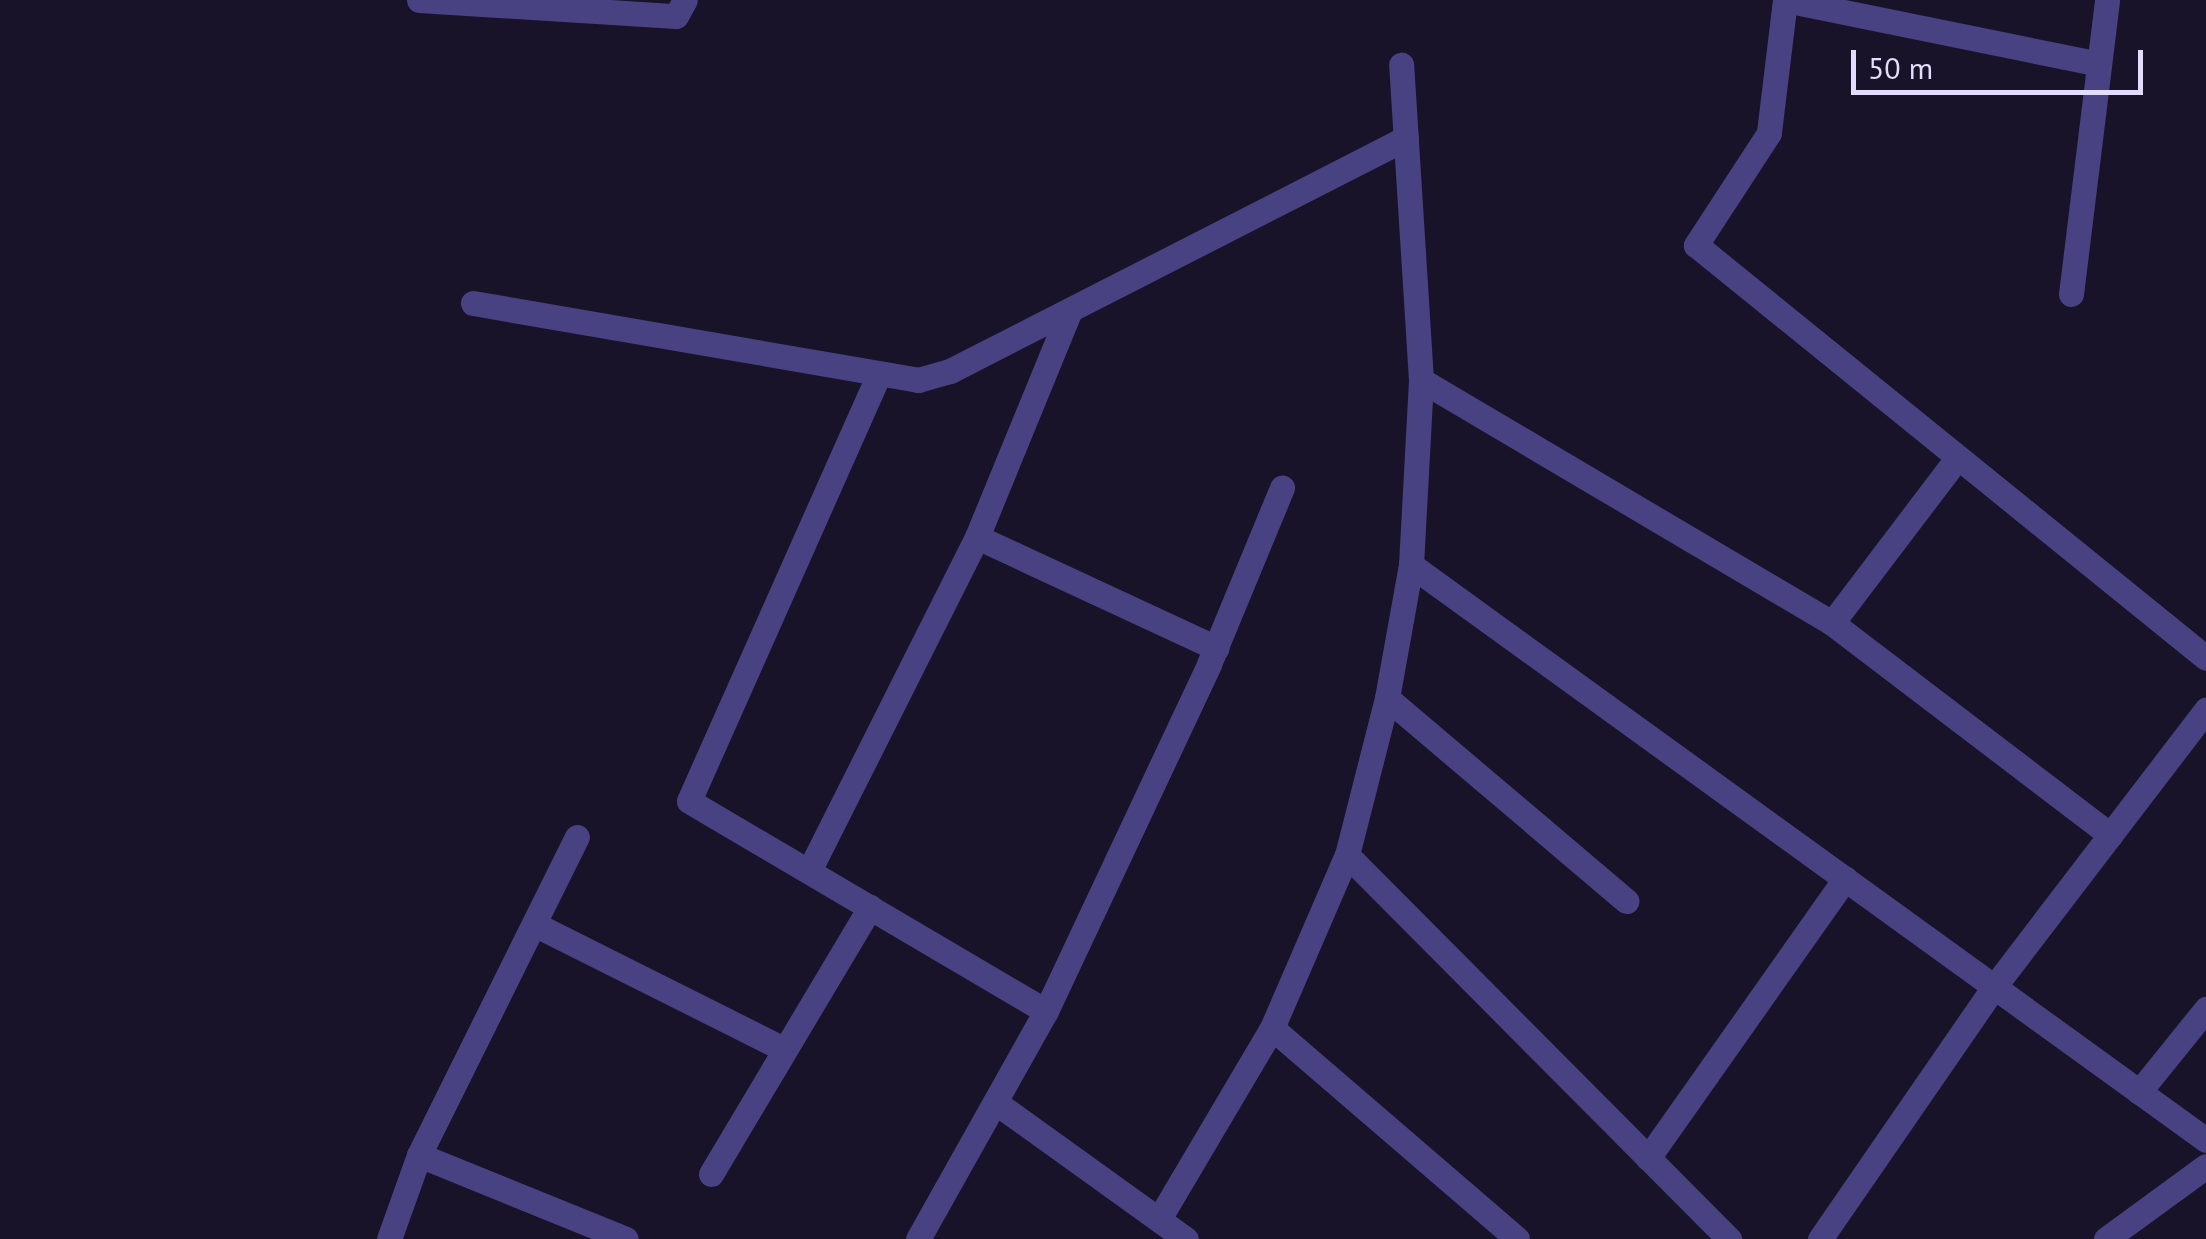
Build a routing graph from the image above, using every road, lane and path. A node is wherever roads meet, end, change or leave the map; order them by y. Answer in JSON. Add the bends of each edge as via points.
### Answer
{"nodes":[{"id":1,"x":419,"y":0,"type":"edge"},
{"id":2,"x":436,"y":0,"type":"edge"},
{"id":3,"x":685,"y":0,"type":"edge"},
{"id":4,"x":1785,"y":0,"type":"edge"},
{"id":5,"x":2107,"y":0,"type":"edge"},
{"id":6,"x":1401,"y":64,"type":"dead end"},
{"id":7,"x":2099,"y":64,"type":"junction"},
{"id":8,"x":1406,"y":138,"type":"junction"},
{"id":9,"x":2071,"y":294,"type":"dead end"},
{"id":10,"x":473,"y":303,"type":"dead end"},
{"id":11,"x":1070,"y":310,"type":"junction"},
{"id":12,"x":878,"y":374,"type":"junction"},
{"id":13,"x":1421,"y":380,"type":"junction"},
{"id":14,"x":1958,"y":457,"type":"junction"},
{"id":15,"x":1282,"y":488,"type":"dead end"},
{"id":16,"x":977,"y":537,"type":"junction"},
{"id":17,"x":1411,"y":565,"type":"junction"},
{"id":18,"x":1832,"y":623,"type":"junction"},
{"id":19,"x":1216,"y":648,"type":"junction"},
{"id":20,"x":2206,"y":658,"type":"edge"},
{"id":21,"x":1387,"y":698,"type":"junction"},
{"id":22,"x":2206,"y":710,"type":"edge"},
{"id":23,"x":2110,"y":835,"type":"junction"},
{"id":24,"x":577,"y":837,"type":"dead end"},
{"id":25,"x":1347,"y":855,"type":"junction"},
{"id":26,"x":808,"y":871,"type":"junction"},
{"id":27,"x":1844,"y":880,"type":"junction"},
{"id":28,"x":1626,"y":901,"type":"dead end"},
{"id":29,"x":870,"y":907,"type":"junction"},
{"id":30,"x":534,"y":924,"type":"junction"},
{"id":31,"x":1994,"y":987,"type":"junction"},
{"id":32,"x":2206,"y":1009,"type":"edge"},
{"id":33,"x":1046,"y":1012,"type":"junction"},
{"id":34,"x":1272,"y":1028,"type":"junction"},
{"id":35,"x":780,"y":1047,"type":"junction"},
{"id":36,"x":2139,"y":1092,"type":"junction"},
{"id":37,"x":995,"y":1102,"type":"junction"},
{"id":38,"x":2206,"y":1140,"type":"edge"},
{"id":39,"x":419,"y":1155,"type":"junction"},
{"id":40,"x":1648,"y":1158,"type":"junction"},
{"id":41,"x":2206,"y":1166,"type":"edge"},
{"id":42,"x":711,"y":1174,"type":"dead end"},
{"id":43,"x":1159,"y":1219,"type":"junction"},
{"id":44,"x":389,"y":1239,"type":"edge"},
{"id":45,"x":626,"y":1239,"type":"edge"},
{"id":46,"x":918,"y":1239,"type":"edge"},
{"id":47,"x":1186,"y":1239,"type":"edge"},
{"id":48,"x":1517,"y":1239,"type":"edge"},
{"id":49,"x":1730,"y":1239,"type":"edge"},
{"id":50,"x":1820,"y":1239,"type":"edge"},
{"id":51,"x":2106,"y":1239,"type":"edge"}],
"edges":[{"from":1,"to":2,"type":"street"},
{"from":2,"to":3,"type":"street","via":[[676,16]]},
{"from":4,"to":7,"type":"street"},
{"from":4,"to":14,"type":"street","via":[[1769,134],[1696,245]]},
{"from":5,"to":7,"type":"street"},
{"from":6,"to":8,"type":"street"},
{"from":7,"to":9,"type":"street"},
{"from":8,"to":11,"type":"street"},
{"from":8,"to":13,"type":"street"},
{"from":10,"to":12,"type":"street"},
{"from":11,"to":12,"type":"street","via":[[950,371],[918,380]]},
{"from":11,"to":16,"type":"street"},
{"from":12,"to":26,"type":"street","via":[[689,802]]},
{"from":13,"to":17,"type":"street"},
{"from":13,"to":18,"type":"street"},
{"from":14,"to":18,"type":"street"},
{"from":14,"to":20,"type":"street"},
{"from":15,"to":19,"type":"street"},
{"from":16,"to":19,"type":"street"},
{"from":16,"to":26,"type":"street"},
{"from":17,"to":21,"type":"street"},
{"from":17,"to":27,"type":"street"},
{"from":18,"to":23,"type":"street"},
{"from":19,"to":33,"type":"street"},
{"from":21,"to":25,"type":"street"},
{"from":21,"to":28,"type":"street"},
{"from":22,"to":23,"type":"street"},
{"from":23,"to":31,"type":"street"},
{"from":24,"to":30,"type":"street"},
{"from":25,"to":34,"type":"street"},
{"from":25,"to":40,"type":"street"},
{"from":26,"to":29,"type":"street"},
{"from":27,"to":31,"type":"street"},
{"from":27,"to":40,"type":"street"},
{"from":29,"to":33,"type":"street"},
{"from":29,"to":35,"type":"street"},
{"from":30,"to":35,"type":"street"},
{"from":30,"to":39,"type":"street"},
{"from":31,"to":36,"type":"street"},
{"from":31,"to":50,"type":"street"},
{"from":32,"to":36,"type":"street"},
{"from":33,"to":37,"type":"street"},
{"from":34,"to":43,"type":"street"},
{"from":34,"to":48,"type":"street"},
{"from":35,"to":42,"type":"street"},
{"from":36,"to":38,"type":"street"},
{"from":37,"to":43,"type":"street"},
{"from":37,"to":46,"type":"street"},
{"from":39,"to":44,"type":"street"},
{"from":39,"to":45,"type":"street"},
{"from":40,"to":49,"type":"street"},
{"from":41,"to":51,"type":"street"},
{"from":43,"to":47,"type":"street"}]}
